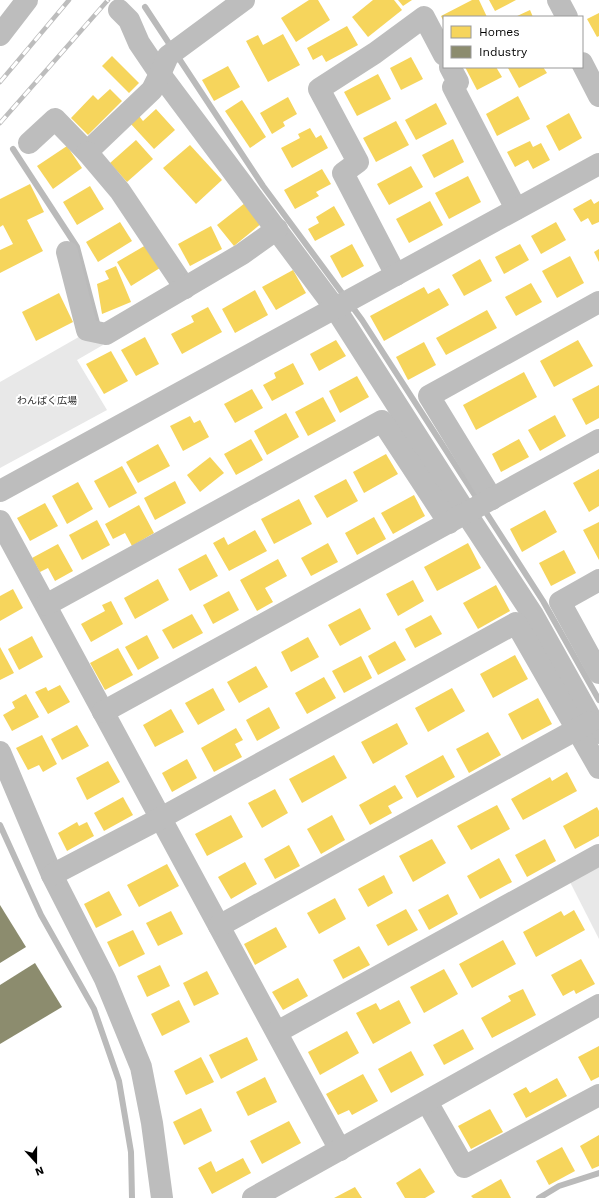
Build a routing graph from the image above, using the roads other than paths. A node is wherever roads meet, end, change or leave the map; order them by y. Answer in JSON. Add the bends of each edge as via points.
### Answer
{"nodes":[{"id":1,"x":27,"y":0,"type":"edge"},
{"id":2,"x":244,"y":0,"type":"edge"},
{"id":3,"x":558,"y":0,"type":"edge"},
{"id":4,"x":119,"y":10,"type":"dead end"},
{"id":5,"x":566,"y":16,"type":"edge"},
{"id":6,"x":0,"y":35,"type":"edge"},
{"id":7,"x":443,"y":53,"type":"edge"},
{"id":8,"x":169,"y":59,"type":"junction"},
{"id":9,"x":583,"y":65,"type":"edge"},
{"id":10,"x":451,"y":68,"type":"edge"},
{"id":11,"x":599,"y":96,"type":"edge"},
{"id":12,"x":29,"y":143,"type":"dead end"},
{"id":13,"x":87,"y":152,"type":"junction"},
{"id":14,"x":599,"y":164,"type":"edge"},
{"id":15,"x":516,"y":209,"type":"junction"},
{"id":16,"x":277,"y":229,"type":"junction"},
{"id":17,"x":67,"y":252,"type":"dead end"},
{"id":18,"x":396,"y":275,"type":"junction"},
{"id":19,"x":185,"y":288,"type":"junction"},
{"id":20,"x":599,"y":302,"type":"edge"},
{"id":21,"x":344,"y":303,"type":"junction"},
{"id":22,"x":599,"y":440,"type":"edge"},
{"id":23,"x":0,"y":491,"type":"edge"},
{"id":24,"x":492,"y":499,"type":"junction"},
{"id":25,"x":463,"y":515,"type":"junction"},
{"id":26,"x":0,"y":521,"type":"edge"},
{"id":27,"x":599,"y":580,"type":"edge"},
{"id":28,"x":46,"y":605,"type":"junction"},
{"id":29,"x":599,"y":673,"type":"edge"},
{"id":30,"x":103,"y":712,"type":"junction"},
{"id":31,"x":593,"y":724,"type":"edge"},
{"id":32,"x":0,"y":752,"type":"edge"},
{"id":33,"x":599,"y":768,"type":"edge"},
{"id":34,"x":161,"y":818,"type":"junction"},
{"id":35,"x":599,"y":855,"type":"edge"},
{"id":36,"x":52,"y":876,"type":"junction"},
{"id":37,"x":219,"y":926,"type":"junction"},
{"id":38,"x":599,"y":1005,"type":"edge"},
{"id":39,"x":277,"y":1032,"type":"junction"},
{"id":40,"x":599,"y":1095,"type":"edge"},
{"id":41,"x":427,"y":1102,"type":"junction"},
{"id":42,"x":340,"y":1150,"type":"junction"},
{"id":43,"x":162,"y":1198,"type":"edge"},
{"id":44,"x":253,"y":1198,"type":"edge"}],
"edges":[{"from":1,"to":6,"type":"street"},
{"from":2,"to":8,"type":"street"},
{"from":3,"to":5,"type":"street"},
{"from":4,"to":8,"type":"street","via":[[129,20],[139,43]]},
{"from":7,"to":18,"type":"street","via":[[424,17],[376,53],[320,89],[358,162],[343,173]]},
{"from":8,"to":13,"type":"street","via":[[152,90]]},
{"from":8,"to":16,"type":"street"},
{"from":9,"to":11,"type":"street"},
{"from":10,"to":15,"type":"street","via":[[458,82],[452,87]]},
{"from":12,"to":13,"type":"street","via":[[55,119]]},
{"from":13,"to":19,"type":"street","via":[[120,192]]},
{"from":14,"to":15,"type":"street"},
{"from":15,"to":18,"type":"street"},
{"from":16,"to":19,"type":"street","via":[[242,254]]},
{"from":16,"to":21,"type":"street"},
{"from":17,"to":19,"type":"street","via":[[87,330],[106,334]]},
{"from":18,"to":21,"type":"street"},
{"from":20,"to":24,"type":"street","via":[[429,396]]},
{"from":21,"to":23,"type":"street"},
{"from":21,"to":25,"type":"street"},
{"from":22,"to":24,"type":"street"},
{"from":24,"to":25,"type":"street"},
{"from":25,"to":28,"type":"street","via":[[382,421]]},
{"from":25,"to":30,"type":"street"},
{"from":25,"to":31,"type":"street","via":[[533,614]]},
{"from":26,"to":28,"type":"street"},
{"from":27,"to":29,"type":"street","via":[[560,602]]},
{"from":28,"to":30,"type":"street"},
{"from":30,"to":34,"type":"street"},
{"from":31,"to":33,"type":"street"},
{"from":31,"to":34,"type":"street","via":[[516,623]]},
{"from":31,"to":37,"type":"street"},
{"from":32,"to":36,"type":"street"},
{"from":34,"to":36,"type":"street"},
{"from":34,"to":37,"type":"street"},
{"from":35,"to":39,"type":"street"},
{"from":36,"to":43,"type":"street","via":[[105,979],[141,1067]]},
{"from":37,"to":39,"type":"street"},
{"from":38,"to":41,"type":"street"},
{"from":39,"to":42,"type":"street"},
{"from":40,"to":41,"type":"street","via":[[464,1167]]},
{"from":41,"to":42,"type":"street"},
{"from":42,"to":44,"type":"street"}]}
